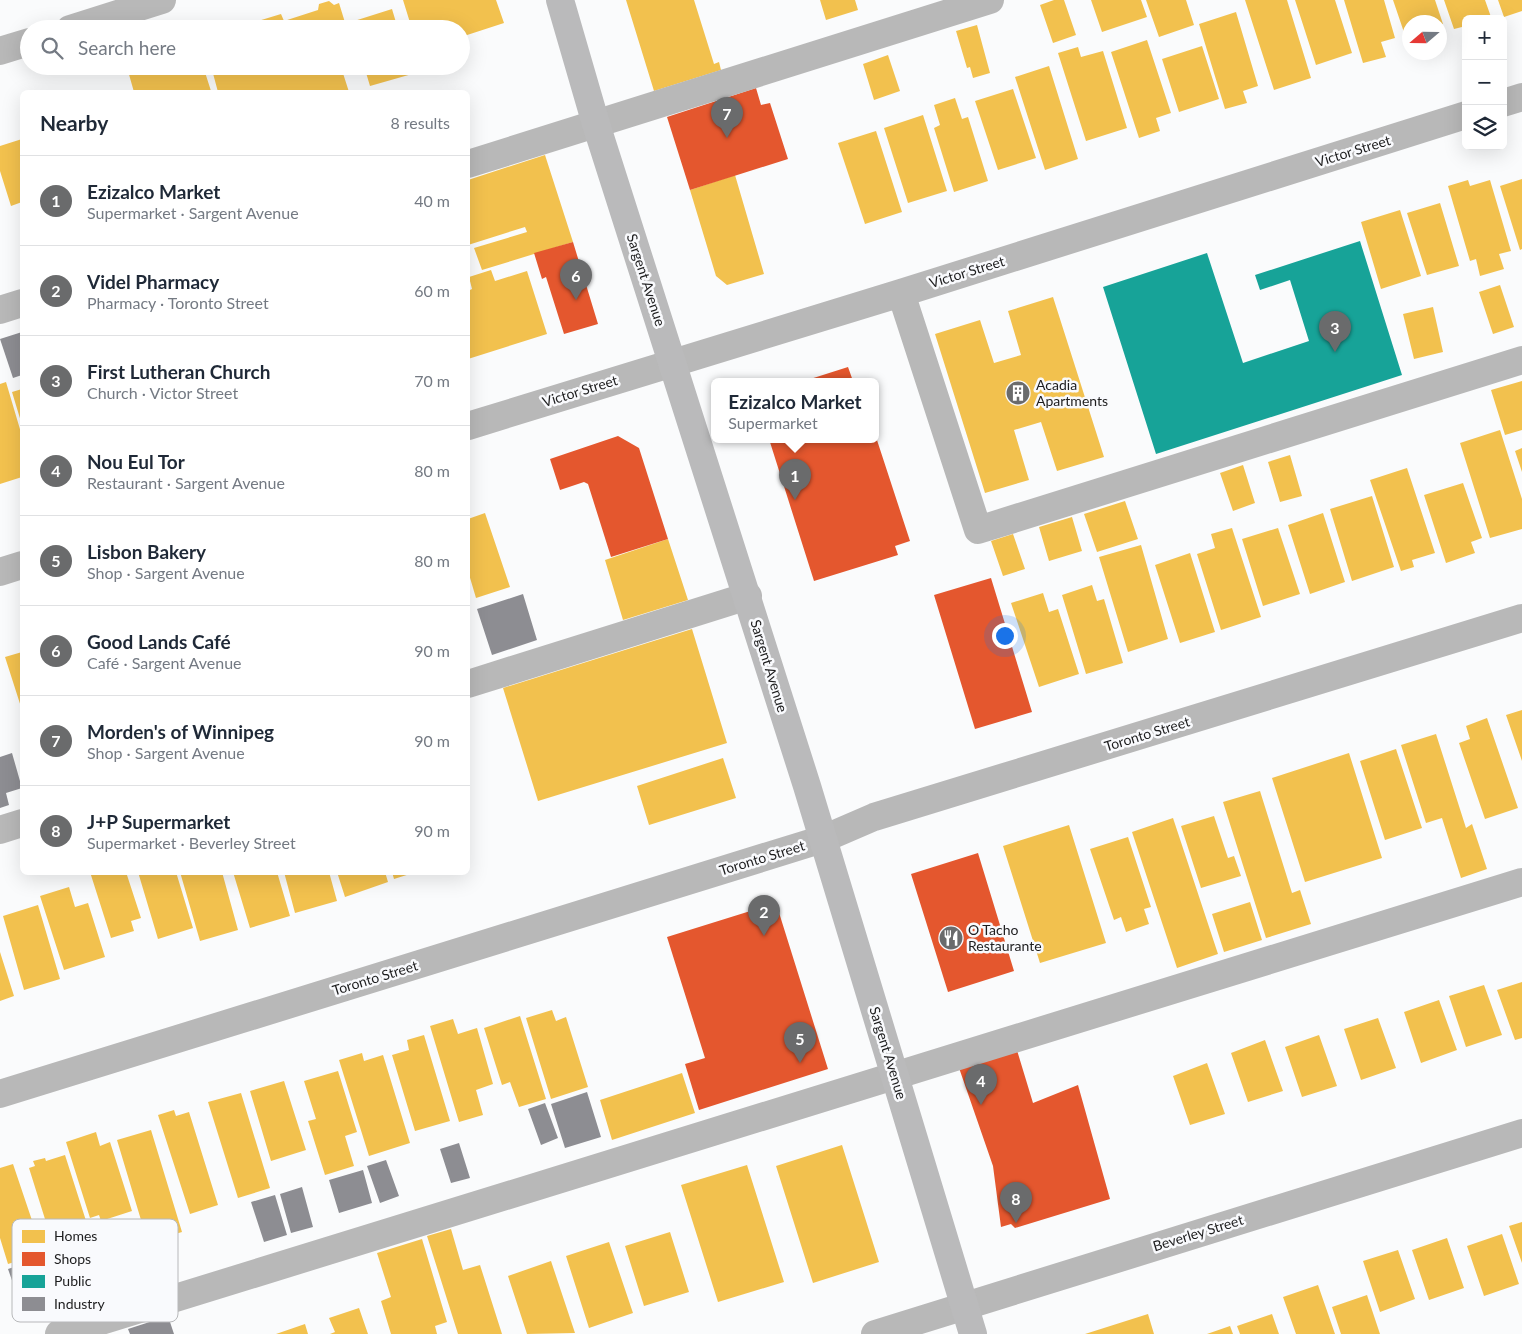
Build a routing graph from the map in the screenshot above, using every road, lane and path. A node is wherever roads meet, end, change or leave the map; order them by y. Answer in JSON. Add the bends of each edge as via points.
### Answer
{"nodes":[{"id":1,"x":162,"y":0,"type":"edge"},
{"id":2,"x":560,"y":0,"type":"edge"},
{"id":3,"x":990,"y":0,"type":"edge"},
{"id":4,"x":99,"y":20,"type":"edge"},
{"id":5,"x":20,"y":45,"type":"edge"},
{"id":6,"x":0,"y":51,"type":"edge"},
{"id":7,"x":1522,"y":97,"type":"edge"},
{"id":8,"x":1507,"y":102,"type":"edge"},
{"id":9,"x":1462,"y":116,"type":"edge"},
{"id":10,"x":596,"y":124,"type":"junction"},
{"id":11,"x":470,"y":163,"type":"edge"},
{"id":12,"x":901,"y":293,"type":"junction"},
{"id":13,"x":20,"y":304,"type":"edge"},
{"id":14,"x":0,"y":310,"type":"edge"},
{"id":15,"x":1522,"y":360,"type":"edge"},
{"id":16,"x":673,"y":362,"type":"junction"},
{"id":17,"x":470,"y":425,"type":"edge"},
{"id":18,"x":20,"y":566,"type":"edge"},
{"id":19,"x":0,"y":572,"type":"edge"},
{"id":20,"x":748,"y":596,"type":"junction"},
{"id":21,"x":1522,"y":618,"type":"edge"},
{"id":22,"x":470,"y":683,"type":"edge"},
{"id":23,"x":20,"y":824,"type":"edge"},
{"id":24,"x":0,"y":830,"type":"edge"},
{"id":25,"x":824,"y":839,"type":"junction"},
{"id":26,"x":1522,"y":882,"type":"edge"},
{"id":27,"x":895,"y":1077,"type":"junction"},
{"id":28,"x":0,"y":1094,"type":"edge"},
{"id":29,"x":1522,"y":1133,"type":"edge"},
{"id":30,"x":178,"y":1297,"type":"edge"},
{"id":31,"x":965,"y":1306,"type":"junction"},
{"id":32,"x":98,"y":1322,"type":"edge"},
{"id":33,"x":59,"y":1334,"type":"edge"},
{"id":34,"x":875,"y":1334,"type":"edge"},
{"id":35,"x":973,"y":1334,"type":"edge"}],
"edges":[{"from":1,"to":4,"type":"street"},
{"from":2,"to":10,"type":"main road","name":"Sargent Avenue"},
{"from":3,"to":10,"type":"street"},
{"from":5,"to":6,"type":"street"},
{"from":7,"to":8,"type":"street"},
{"from":9,"to":12,"type":"street","name":"Victor Street"},
{"from":10,"to":11,"type":"street"},
{"from":10,"to":16,"type":"main road","name":"Sargent Avenue"},
{"from":12,"to":15,"type":"street","via":[[978,530]]},
{"from":12,"to":16,"type":"street","name":"Victor Street"},
{"from":13,"to":14,"type":"street"},
{"from":16,"to":17,"type":"street","name":"Victor Street"},
{"from":16,"to":20,"type":"main road","name":"Sargent Avenue"},
{"from":18,"to":19,"type":"street"},
{"from":20,"to":22,"type":"street"},
{"from":20,"to":25,"type":"main road","name":"Sargent Avenue"},
{"from":21,"to":25,"type":"street","name":"Toronto Street","via":[[874,817]]},
{"from":23,"to":24,"type":"street"},
{"from":25,"to":27,"type":"main road","name":"Sargent Avenue"},
{"from":25,"to":28,"type":"street","name":"Toronto Street"},
{"from":26,"to":27,"type":"street"},
{"from":27,"to":30,"type":"street"},
{"from":27,"to":31,"type":"main road","name":"Sargent Avenue"},
{"from":29,"to":31,"type":"street","name":"Beverley Street"},
{"from":31,"to":34,"type":"street","name":"Beverley Street"},
{"from":31,"to":35,"type":"main road","name":"Sargent Avenue"},
{"from":32,"to":33,"type":"street"}]}
